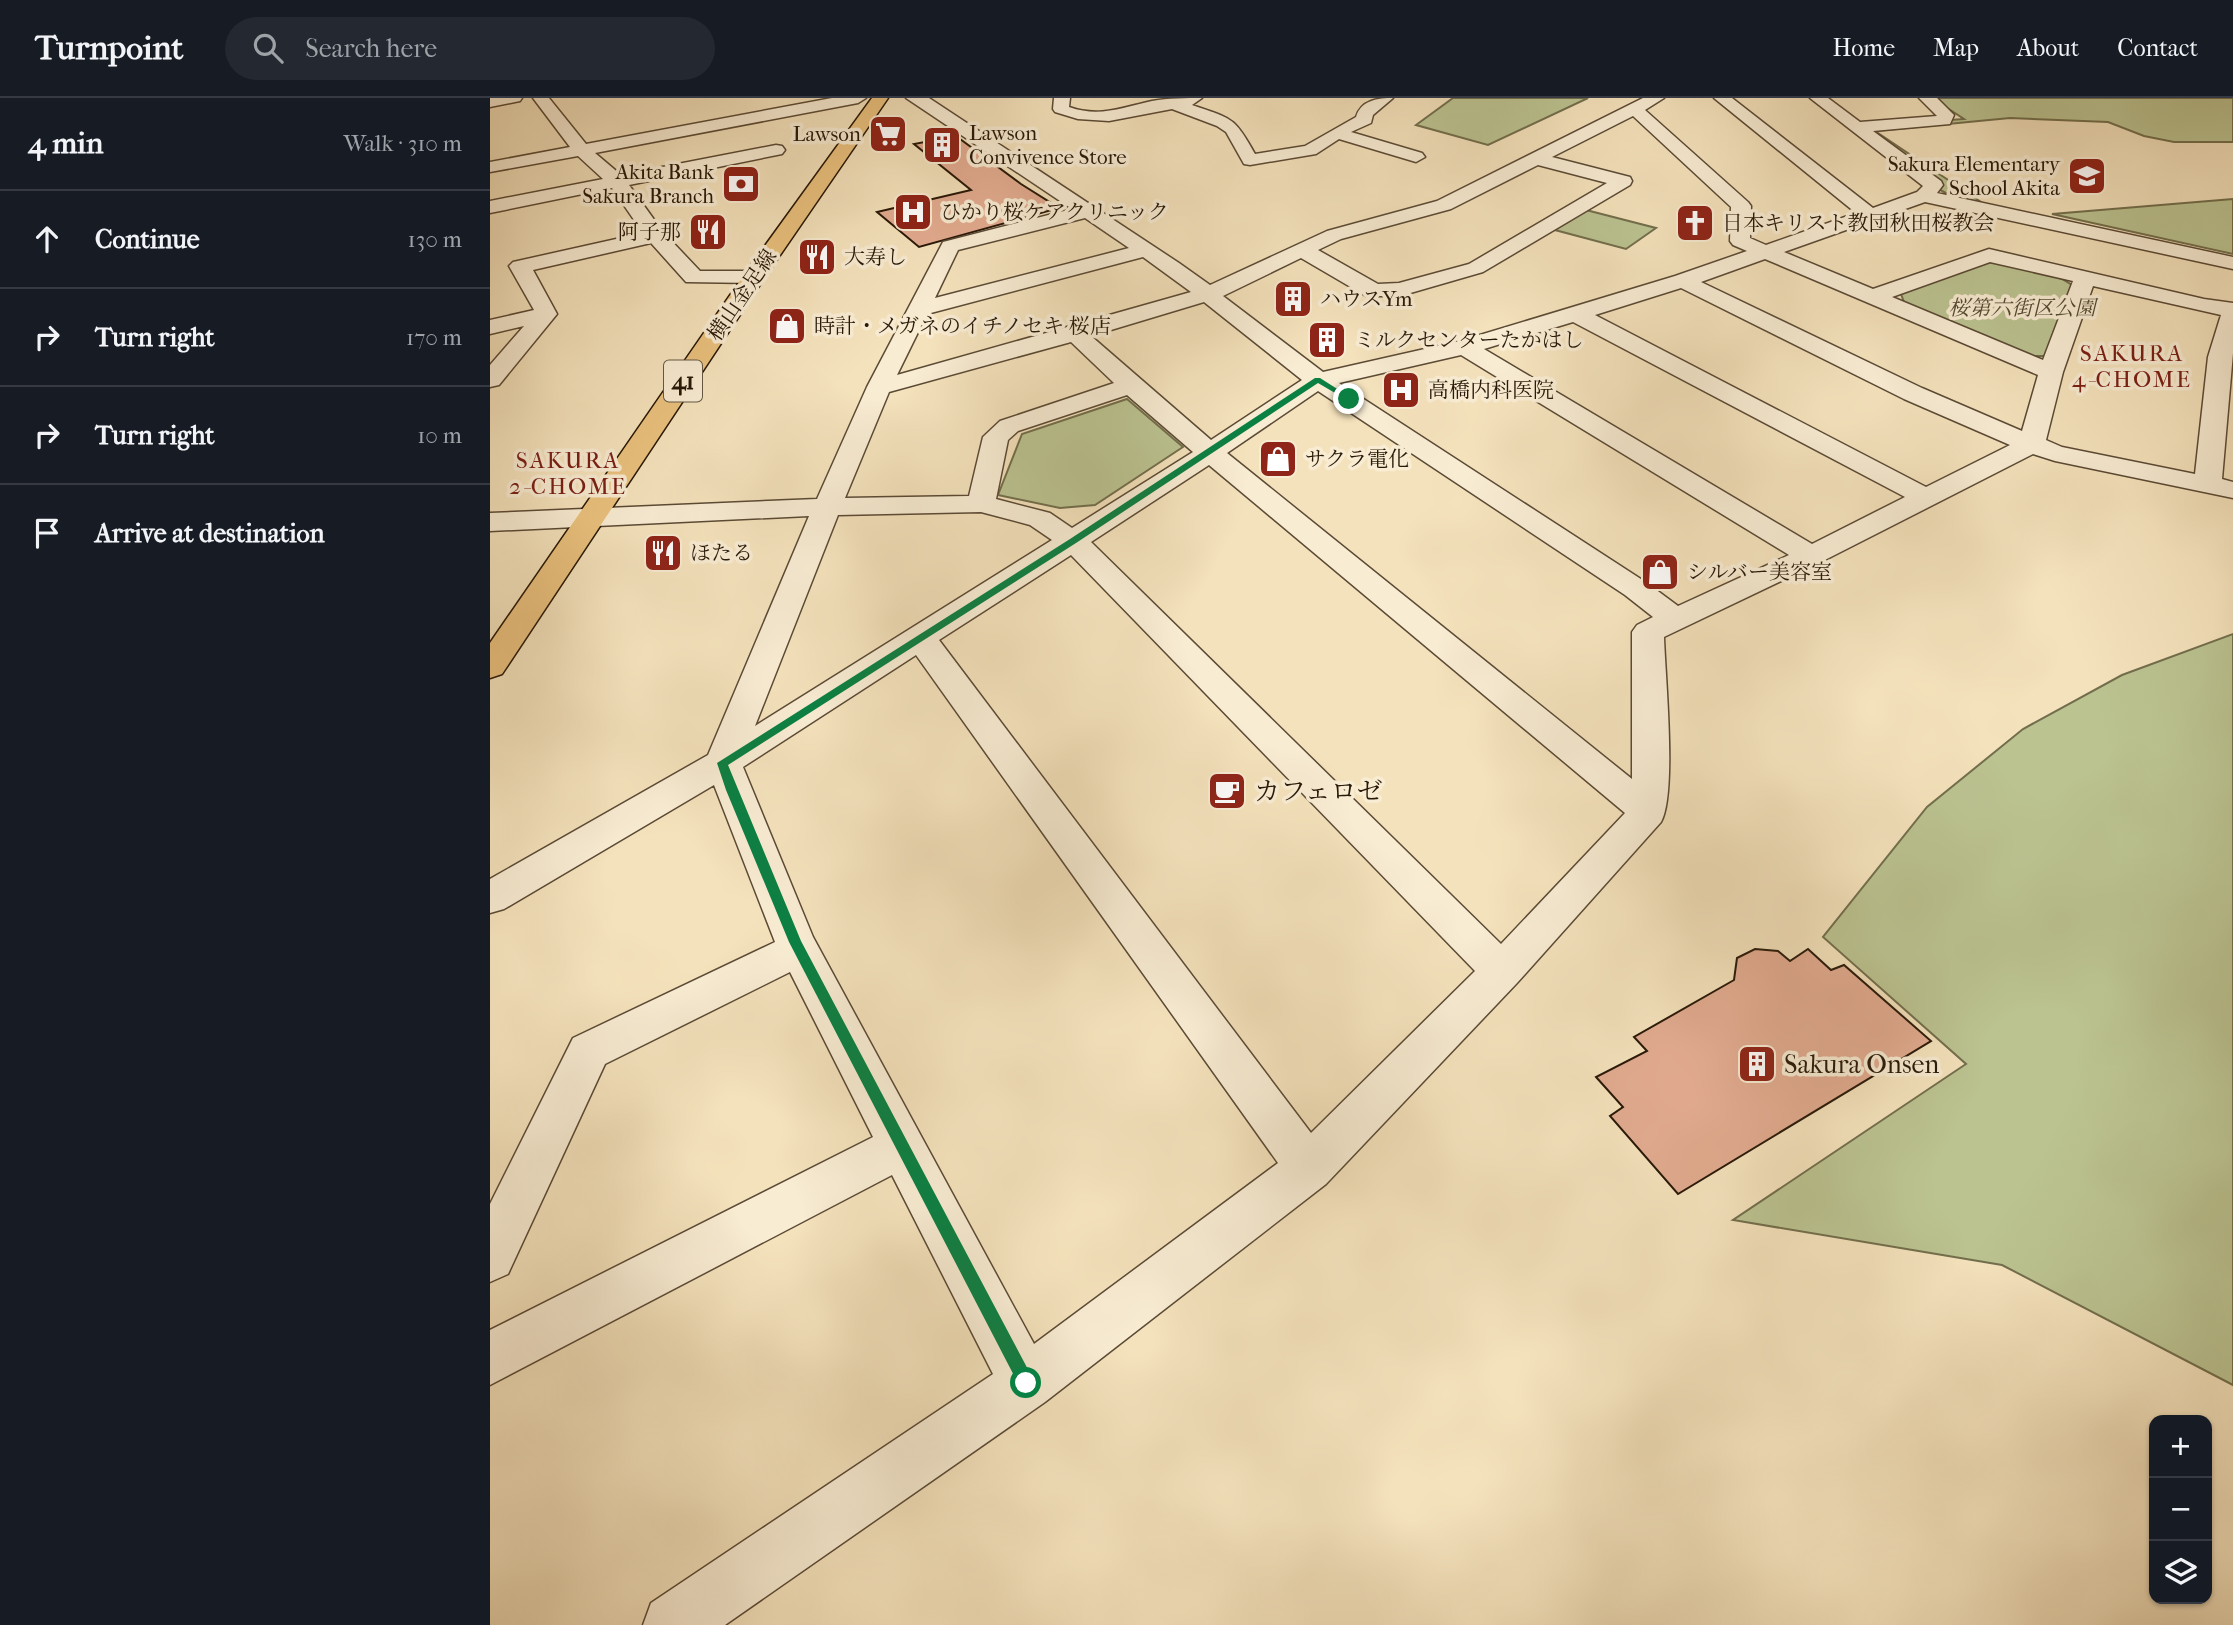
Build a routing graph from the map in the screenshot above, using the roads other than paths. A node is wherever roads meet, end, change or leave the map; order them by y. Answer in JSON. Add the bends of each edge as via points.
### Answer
{"nodes":[{"id":1,"x":514,"y":98,"type":"edge"},
{"id":2,"x":541,"y":98,"type":"edge"},
{"id":3,"x":858,"y":98,"type":"edge"},
{"id":4,"x":880,"y":98,"type":"edge"},
{"id":5,"x":914,"y":98,"type":"edge"},
{"id":6,"x":1062,"y":98,"type":"edge"},
{"id":7,"x":1194,"y":98,"type":"edge"},
{"id":8,"x":1385,"y":98,"type":"edge"},
{"id":9,"x":1656,"y":98,"type":"edge"},
{"id":10,"x":1722,"y":98,"type":"edge"},
{"id":11,"x":1818,"y":98,"type":"edge"},
{"id":12,"x":1927,"y":98,"type":"edge"},
{"id":13,"x":490,"y":102,"type":"edge"},
{"id":14,"x":1176,"y":105,"type":"junction"},
{"id":15,"x":1636,"y":110,"type":"junction"},
{"id":16,"x":1856,"y":127,"type":"junction"},
{"id":17,"x":1336,"y":133,"type":"junction"},
{"id":18,"x":582,"y":150,"type":"junction"},
{"id":19,"x":776,"y":150,"type":"dead end"},
{"id":20,"x":1416,"y":157,"type":"dead end"},
{"id":21,"x":1534,"y":158,"type":"junction"},
{"id":22,"x":490,"y":167,"type":"edge"},
{"id":23,"x":617,"y":182,"type":"junction"},
{"id":24,"x":1924,"y":196,"type":"junction"},
{"id":25,"x":490,"y":207,"type":"edge"},
{"id":26,"x":1088,"y":211,"type":"junction"},
{"id":27,"x":1870,"y":215,"type":"junction"},
{"id":28,"x":656,"y":236,"type":"junction"},
{"id":29,"x":1145,"y":250,"type":"junction"},
{"id":30,"x":1302,"y":250,"type":"junction"},
{"id":31,"x":1768,"y":251,"type":"junction"},
{"id":32,"x":2231,"y":262,"type":"edge"},
{"id":33,"x":754,"y":277,"type":"junction"},
{"id":34,"x":2085,"y":278,"type":"junction"},
{"id":35,"x":1683,"y":281,"type":"junction"},
{"id":36,"x":1209,"y":294,"type":"junction"},
{"id":37,"x":1874,"y":296,"type":"junction"},
{"id":38,"x":2233,"y":299,"type":"edge"},
{"id":39,"x":920,"y":309,"type":"junction"},
{"id":40,"x":2233,"y":312,"type":"edge"},
{"id":41,"x":546,"y":314,"type":"junction"},
{"id":42,"x":1575,"y":314,"type":"junction"},
{"id":43,"x":490,"y":327,"type":"edge"},
{"id":44,"x":1075,"y":334,"type":"junction"},
{"id":45,"x":1465,"y":347,"type":"junction"},
{"id":46,"x":2227,"y":358,"type":"edge"},
{"id":47,"x":2051,"y":372,"type":"junction"},
{"id":48,"x":490,"y":380,"type":"edge"},
{"id":49,"x":1318,"y":380,"type":"junction"},
{"id":50,"x":1131,"y":386,"type":"junction"},
{"id":51,"x":879,"y":387,"type":"junction"},
{"id":52,"x":2224,"y":416,"type":"edge"},
{"id":53,"x":2032,"y":444,"type":"junction"},
{"id":54,"x":1210,"y":453,"type":"junction"},
{"id":55,"x":2220,"y":487,"type":"edge"},
{"id":56,"x":1927,"y":498,"type":"junction"},
{"id":57,"x":981,"y":505,"type":"junction"},
{"id":58,"x":827,"y":507,"type":"junction"},
{"id":59,"x":590,"y":519,"type":"junction"},
{"id":60,"x":490,"y":522,"type":"edge"},
{"id":61,"x":1073,"y":541,"type":"junction"},
{"id":62,"x":1811,"y":556,"type":"junction"},
{"id":63,"x":1675,"y":619,"type":"junction"},
{"id":64,"x":920,"y":637,"type":"junction"},
{"id":65,"x":490,"y":667,"type":"edge"},
{"id":66,"x":723,"y":763,"type":"junction"},
{"id":67,"x":1648,"y":812,"type":"junction"},
{"id":68,"x":490,"y":898,"type":"edge"},
{"id":69,"x":799,"y":949,"type":"junction"},
{"id":70,"x":1502,"y":971,"type":"junction"},
{"id":71,"x":902,"y":1146,"type":"junction"},
{"id":72,"x":1309,"y":1168,"type":"junction"},
{"id":73,"x":490,"y":1257,"type":"edge"},
{"id":74,"x":490,"y":1358,"type":"edge"},
{"id":75,"x":1026,"y":1383,"type":"junction"},
{"id":76,"x":673,"y":1625,"type":"edge"}],
"edges":[{"from":1,"to":13,"type":"street"},
{"from":2,"to":18,"type":"street"},
{"from":3,"to":18,"type":"street"},
{"from":4,"to":33,"type":"main road","name":"横山金足線","number":"41"},
{"from":5,"to":26,"type":"street"},
{"from":6,"to":14,"type":"street","via":[[1061,108],[1068,112],[1101,116]]},
{"from":7,"to":14,"type":"street"},
{"from":8,"to":17,"type":"street","via":[[1364,114],[1361,122]]},
{"from":9,"to":15,"type":"street"},
{"from":10,"to":27,"type":"street"},
{"from":11,"to":16,"type":"street"},
{"from":12,"to":16,"type":"street","via":[[1946,115],[1944,120]]},
{"from":14,"to":17,"type":"street","via":[[1233,129],[1250,160],[1310,150]]},
{"from":15,"to":21,"type":"street"},
{"from":15,"to":31,"type":"street","via":[[1741,206],[1740,241]]},
{"from":16,"to":24,"type":"street","via":[[1934,185]]},
{"from":17,"to":20,"type":"street"},
{"from":18,"to":22,"type":"street"},
{"from":18,"to":23,"type":"street"},
{"from":19,"to":23,"type":"street"},
{"from":21,"to":30,"type":"street","via":[[1444,205],[1334,235]]},
{"from":21,"to":30,"type":"street","via":[[1623,181],[1476,268],[1400,289],[1374,291]]},
{"from":23,"to":25,"type":"street"},
{"from":23,"to":28,"type":"street"},
{"from":24,"to":27,"type":"street"},
{"from":24,"to":32,"type":"street"},
{"from":26,"to":29,"type":"street"},
{"from":26,"to":39,"type":"street","via":[[950,246]]},
{"from":27,"to":31,"type":"street"},
{"from":28,"to":33,"type":"street","via":[[694,277]]},
{"from":28,"to":41,"type":"street","via":[[510,268]]},
{"from":29,"to":36,"type":"street"},
{"from":29,"to":39,"type":"street"},
{"from":30,"to":36,"type":"street"},
{"from":31,"to":35,"type":"street"},
{"from":31,"to":37,"type":"street"},
{"from":32,"to":38,"type":"street"},
{"from":33,"to":59,"type":"main road","name":"横山金足線","number":"41"},
{"from":34,"to":37,"type":"street","via":[[1989,255]]},
{"from":34,"to":40,"type":"street"},
{"from":34,"to":47,"type":"street"},
{"from":35,"to":42,"type":"street"},
{"from":35,"to":53,"type":"street","via":[[1908,390]]},
{"from":36,"to":44,"type":"street"},
{"from":36,"to":49,"type":"street"},
{"from":37,"to":47,"type":"street"},
{"from":39,"to":51,"type":"street"},
{"from":40,"to":46,"type":"street"},
{"from":41,"to":43,"type":"street"},
{"from":41,"to":48,"type":"street"},
{"from":42,"to":45,"type":"street"},
{"from":42,"to":56,"type":"street"},
{"from":44,"to":50,"type":"street"},
{"from":44,"to":51,"type":"street"},
{"from":45,"to":49,"type":"street"},
{"from":45,"to":62,"type":"street"},
{"from":46,"to":52,"type":"street"},
{"from":47,"to":53,"type":"street"},
{"from":49,"to":54,"type":"street"},
{"from":49,"to":63,"type":"street"},
{"from":50,"to":54,"type":"street"},
{"from":50,"to":57,"type":"street","via":[[1009,426],[996,437]]},
{"from":51,"to":58,"type":"street"},
{"from":52,"to":55,"type":"street"},
{"from":53,"to":55,"type":"street","via":[[2055,453]]},
{"from":53,"to":56,"type":"street"},
{"from":54,"to":61,"type":"street"},
{"from":54,"to":67,"type":"street"},
{"from":56,"to":62,"type":"street"},
{"from":57,"to":58,"type":"street"},
{"from":57,"to":61,"type":"street","via":[[1040,519]]},
{"from":58,"to":59,"type":"street"},
{"from":58,"to":66,"type":"street"},
{"from":59,"to":60,"type":"street"},
{"from":59,"to":65,"type":"main road","name":"横山金足線","number":"41"},
{"from":61,"to":64,"type":"street"},
{"from":61,"to":70,"type":"street"},
{"from":62,"to":63,"type":"street"},
{"from":63,"to":67,"type":"street","via":[[1648,632]]},
{"from":64,"to":66,"type":"street"},
{"from":64,"to":72,"type":"street"},
{"from":66,"to":68,"type":"street"},
{"from":66,"to":69,"type":"street"},
{"from":67,"to":70,"type":"street"},
{"from":69,"to":71,"type":"street"},
{"from":69,"to":73,"type":"street","via":[[589,1051]]},
{"from":70,"to":72,"type":"street"},
{"from":71,"to":74,"type":"street"},
{"from":71,"to":75,"type":"street"},
{"from":72,"to":75,"type":"street"},
{"from":75,"to":76,"type":"street"}]}
